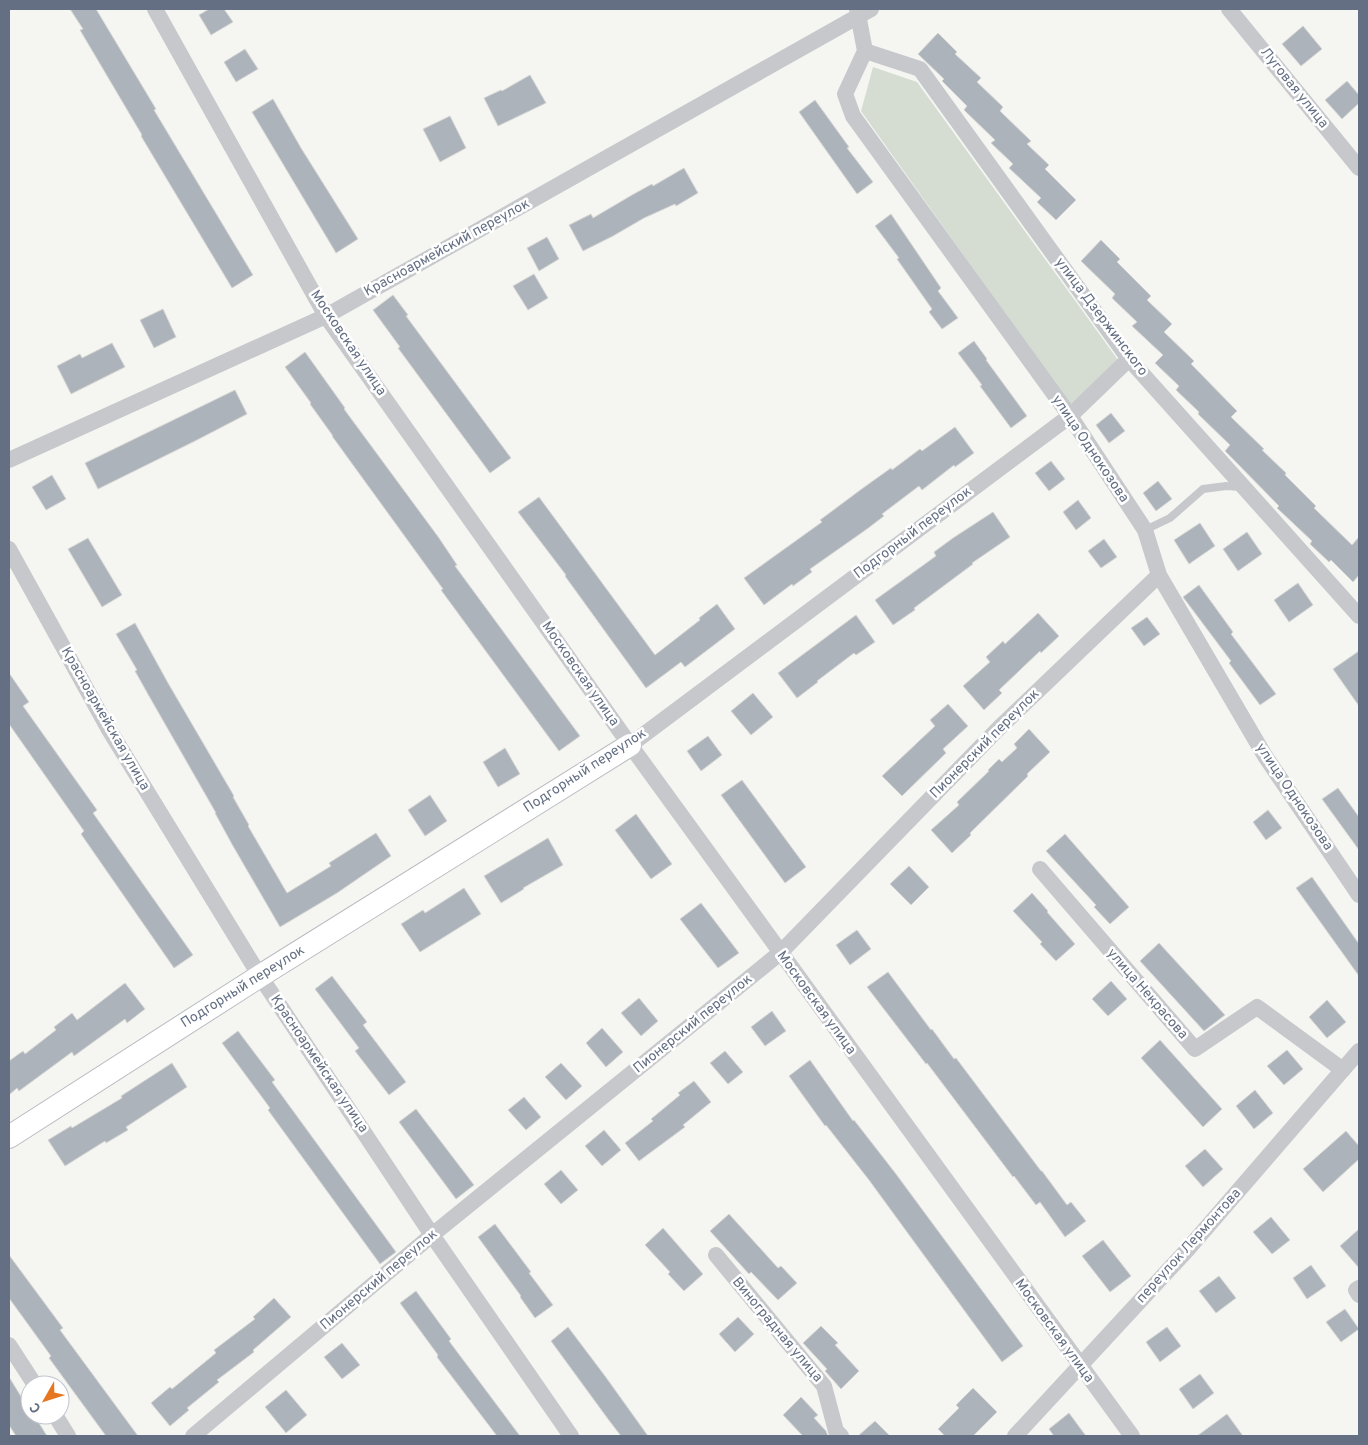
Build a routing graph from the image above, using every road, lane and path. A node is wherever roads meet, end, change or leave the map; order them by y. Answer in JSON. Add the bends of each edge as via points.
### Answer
{"nodes":[{"id":1,"x":154,"y":9,"type":"edge"},
{"id":2,"x":1229,"y":9,"type":"edge"},
{"id":3,"x":862,"y":11,"type":"edge"},
{"id":4,"x":865,"y":51,"type":"junction"},
{"id":5,"x":1359,"y":168,"type":"edge"},
{"id":6,"x":326,"y":316,"type":"junction"},
{"id":7,"x":1129,"y":359,"type":"junction"},
{"id":8,"x":1070,"y":416,"type":"junction"},
{"id":9,"x":9,"y":460,"type":"edge"},
{"id":10,"x":1244,"y":487,"type":"junction"},
{"id":11,"x":1145,"y":530,"type":"junction"},
{"id":12,"x":9,"y":549,"type":"edge"},
{"id":13,"x":1159,"y":575,"type":"junction"},
{"id":14,"x":1359,"y":616,"type":"edge"},
{"id":15,"x":630,"y":744,"type":"junction"},
{"id":16,"x":1040,"y":869,"type":"dead end"},
{"id":17,"x":1359,"y":895,"type":"edge"},
{"id":18,"x":780,"y":953,"type":"junction"},
{"id":19,"x":260,"y":976,"type":"junction"},
{"id":20,"x":1359,"y":1051,"type":"edge"},
{"id":21,"x":1343,"y":1070,"type":"junction"},
{"id":22,"x":9,"y":1137,"type":"edge"},
{"id":23,"x":432,"y":1236,"type":"junction"},
{"id":24,"x":716,"y":1255,"type":"dead end"},
{"id":25,"x":1359,"y":1288,"type":"edge"},
{"id":26,"x":1359,"y":1295,"type":"edge"},
{"id":27,"x":9,"y":1345,"type":"edge"},
{"id":28,"x":1079,"y":1366,"type":"junction"},
{"id":29,"x":28,"y":1375,"type":"edge"},
{"id":30,"x":61,"y":1425,"type":"edge"},
{"id":31,"x":68,"y":1436,"type":"edge"},
{"id":32,"x":193,"y":1436,"type":"edge"},
{"id":33,"x":572,"y":1436,"type":"edge"},
{"id":34,"x":841,"y":1436,"type":"edge"},
{"id":35,"x":1015,"y":1436,"type":"edge"},
{"id":36,"x":1132,"y":1436,"type":"edge"}],
"edges":[{"from":1,"to":6,"type":"street","name":"Московская улица"},
{"from":2,"to":5,"type":"street","name":"Луговая улица"},
{"from":3,"to":4,"type":"street"},
{"from":3,"to":6,"type":"street","name":"Красноармейский переулок"},
{"from":4,"to":7,"type":"street","name":"улица Дзержинского","via":[[920,69]]},
{"from":4,"to":8,"type":"street","name":"улица Однокозова","via":[[845,94],[853,116]]},
{"from":6,"to":9,"type":"street","name":"Красноармейский переулок"},
{"from":6,"to":15,"type":"street","name":"Московская улица"},
{"from":7,"to":8,"type":"street","name":"Подгорный переулок"},
{"from":7,"to":10,"type":"street","name":"улица Дзержинского"},
{"from":8,"to":11,"type":"street","name":"улица Однокозова"},
{"from":8,"to":15,"type":"street","name":"Подгорный переулок"},
{"from":10,"to":11,"type":"lane","via":[[1203,489],[1170,518]]},
{"from":10,"to":14,"type":"street","name":"улица Дзержинского"},
{"from":11,"to":13,"type":"street","name":"улица Однокозова"},
{"from":12,"to":19,"type":"street","name":"Красноармейская улица","via":[[108,728]]},
{"from":13,"to":17,"type":"street","name":"улица Однокозова","via":[[1265,756]]},
{"from":13,"to":18,"type":"street","name":"Пионерский переулок","via":[[999,728]]},
{"from":15,"to":18,"type":"street","name":"Московская улица"},
{"from":15,"to":19,"type":"main road","name":"Подгорный переулок"},
{"from":16,"to":21,"type":"street","name":"улица Некрасова","via":[[1195,1049],[1257,1007]]},
{"from":18,"to":23,"type":"street","name":"Пионерский переулок"},
{"from":18,"to":28,"type":"street","name":"Московская улица"},
{"from":19,"to":22,"type":"main road","name":"Подгорный переулок"},
{"from":19,"to":23,"type":"street","name":"Красноармейская улица"},
{"from":20,"to":21,"type":"street","name":"переулок Лермонтова"},
{"from":21,"to":28,"type":"street","name":"переулок Лермонтова","via":[[1188,1249]]},
{"from":23,"to":32,"type":"street","name":"Пионерский переулок"},
{"from":23,"to":33,"type":"street","name":"Красноармейская улица"},
{"from":24,"to":34,"type":"street","name":"Виноградная улица","via":[[824,1386],[836,1431]]},
{"from":25,"to":26,"type":"street","via":[[1356,1290]]},
{"from":27,"to":29,"type":"street"},
{"from":28,"to":35,"type":"street","name":"переулок Лермонтова"},
{"from":28,"to":36,"type":"street","name":"Московская улица"},
{"from":30,"to":31,"type":"street"}]}
